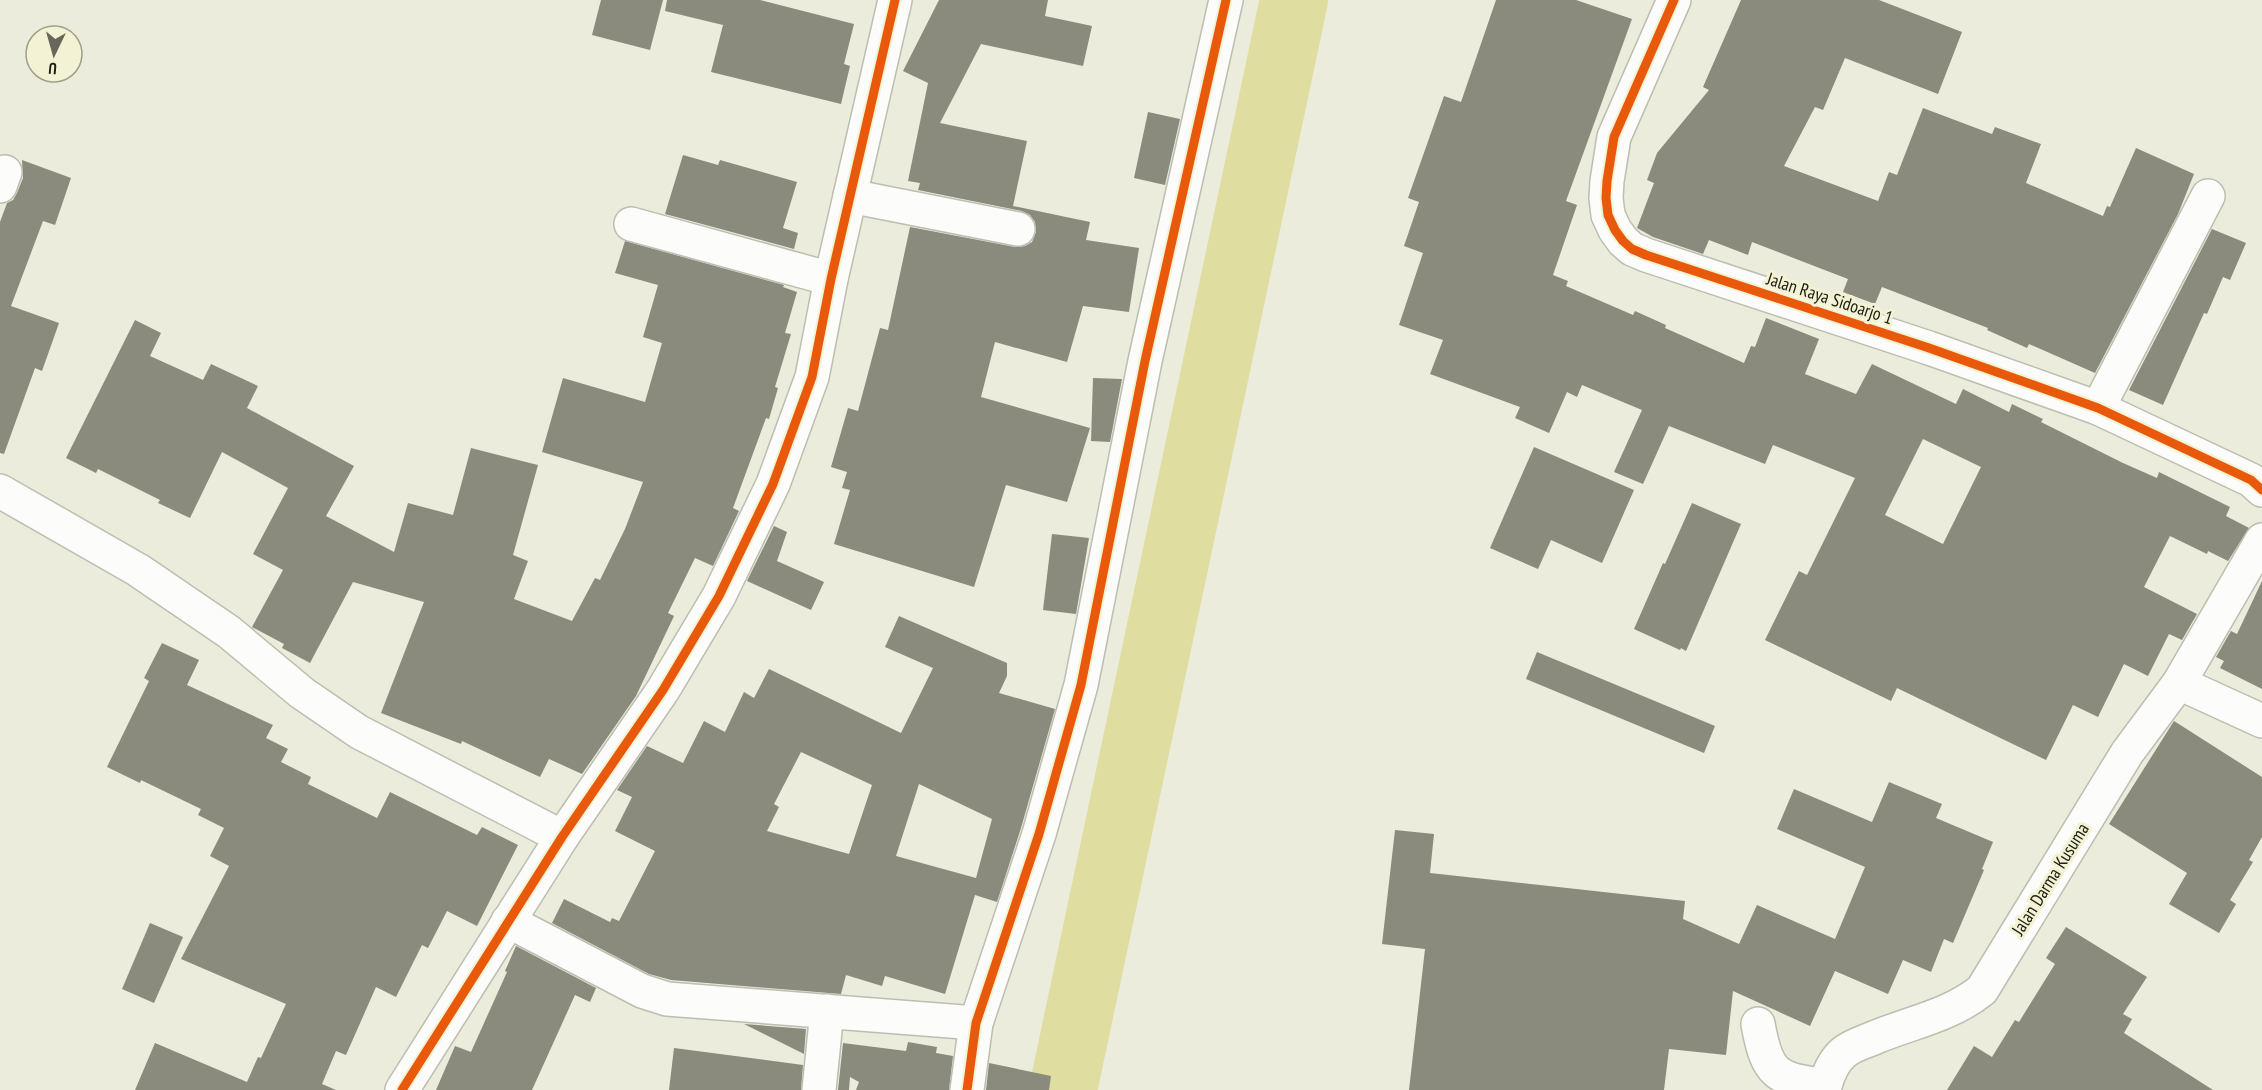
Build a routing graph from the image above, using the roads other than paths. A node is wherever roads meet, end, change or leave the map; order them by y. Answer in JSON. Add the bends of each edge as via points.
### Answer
{"nodes":[{"id":1,"x":895,"y":0,"type":"edge"},
{"id":2,"x":1226,"y":0,"type":"edge"},
{"id":3,"x":1674,"y":0,"type":"edge"},
{"id":4,"x":850,"y":196,"type":"junction"},
{"id":5,"x":2208,"y":196,"type":"dead end"},
{"id":6,"x":632,"y":224,"type":"dead end"},
{"id":7,"x":1018,"y":229,"type":"dead end"},
{"id":8,"x":831,"y":279,"type":"junction"},
{"id":9,"x":2098,"y":408,"type":"junction"},
{"id":10,"x":2262,"y":490,"type":"edge"},
{"id":11,"x":0,"y":491,"type":"edge"},
{"id":12,"x":2262,"y":540,"type":"edge"},
{"id":13,"x":2179,"y":683,"type":"junction"},
{"id":14,"x":2262,"y":721,"type":"edge"},
{"id":15,"x":562,"y":837,"type":"junction"},
{"id":16,"x":508,"y":921,"type":"junction"},
{"id":17,"x":827,"y":1011,"type":"junction"},
{"id":18,"x":976,"y":1023,"type":"junction"},
{"id":19,"x":1758,"y":1024,"type":"dead end"},
{"id":20,"x":1825,"y":1088,"type":"edge"},
{"id":21,"x":402,"y":1090,"type":"edge"},
{"id":22,"x":819,"y":1090,"type":"edge"},
{"id":23,"x":967,"y":1090,"type":"edge"}],
"edges":[{"from":1,"to":4,"type":"street"},
{"from":2,"to":18,"type":"street","via":[[1145,361],[1081,685],[1039,834]]},
{"from":3,"to":9,"type":"street","name":"Jalan Raya Sidoarjo 1","via":[[1614,137],[1606,198],[1608,215],[1623,241],[1646,255]]},
{"from":4,"to":7,"type":"street"},
{"from":4,"to":8,"type":"street"},
{"from":5,"to":9,"type":"street"},
{"from":6,"to":8,"type":"street"},
{"from":8,"to":15,"type":"street","via":[[812,377],[773,484],[724,586],[663,690]]},
{"from":9,"to":10,"type":"street","name":"Jalan Raya Sidoarjo 1","via":[[2251,480]]},
{"from":11,"to":15,"type":"street","via":[[138,570],[229,632],[302,693],[359,732]]},
{"from":12,"to":13,"type":"street"},
{"from":13,"to":14,"type":"street"},
{"from":13,"to":20,"type":"street","name":"Jalan Darma Kusuma","via":[[2127,753],[1982,990],[1957,1007],[1844,1053],[1836,1061]]},
{"from":15,"to":16,"type":"street"},
{"from":16,"to":17,"type":"street","via":[[654,996]]},
{"from":16,"to":21,"type":"street"},
{"from":17,"to":18,"type":"street"},
{"from":17,"to":22,"type":"street"},
{"from":18,"to":23,"type":"street"},
{"from":19,"to":20,"type":"street","via":[[1763,1052],[1776,1072],[1794,1082]]}]}
